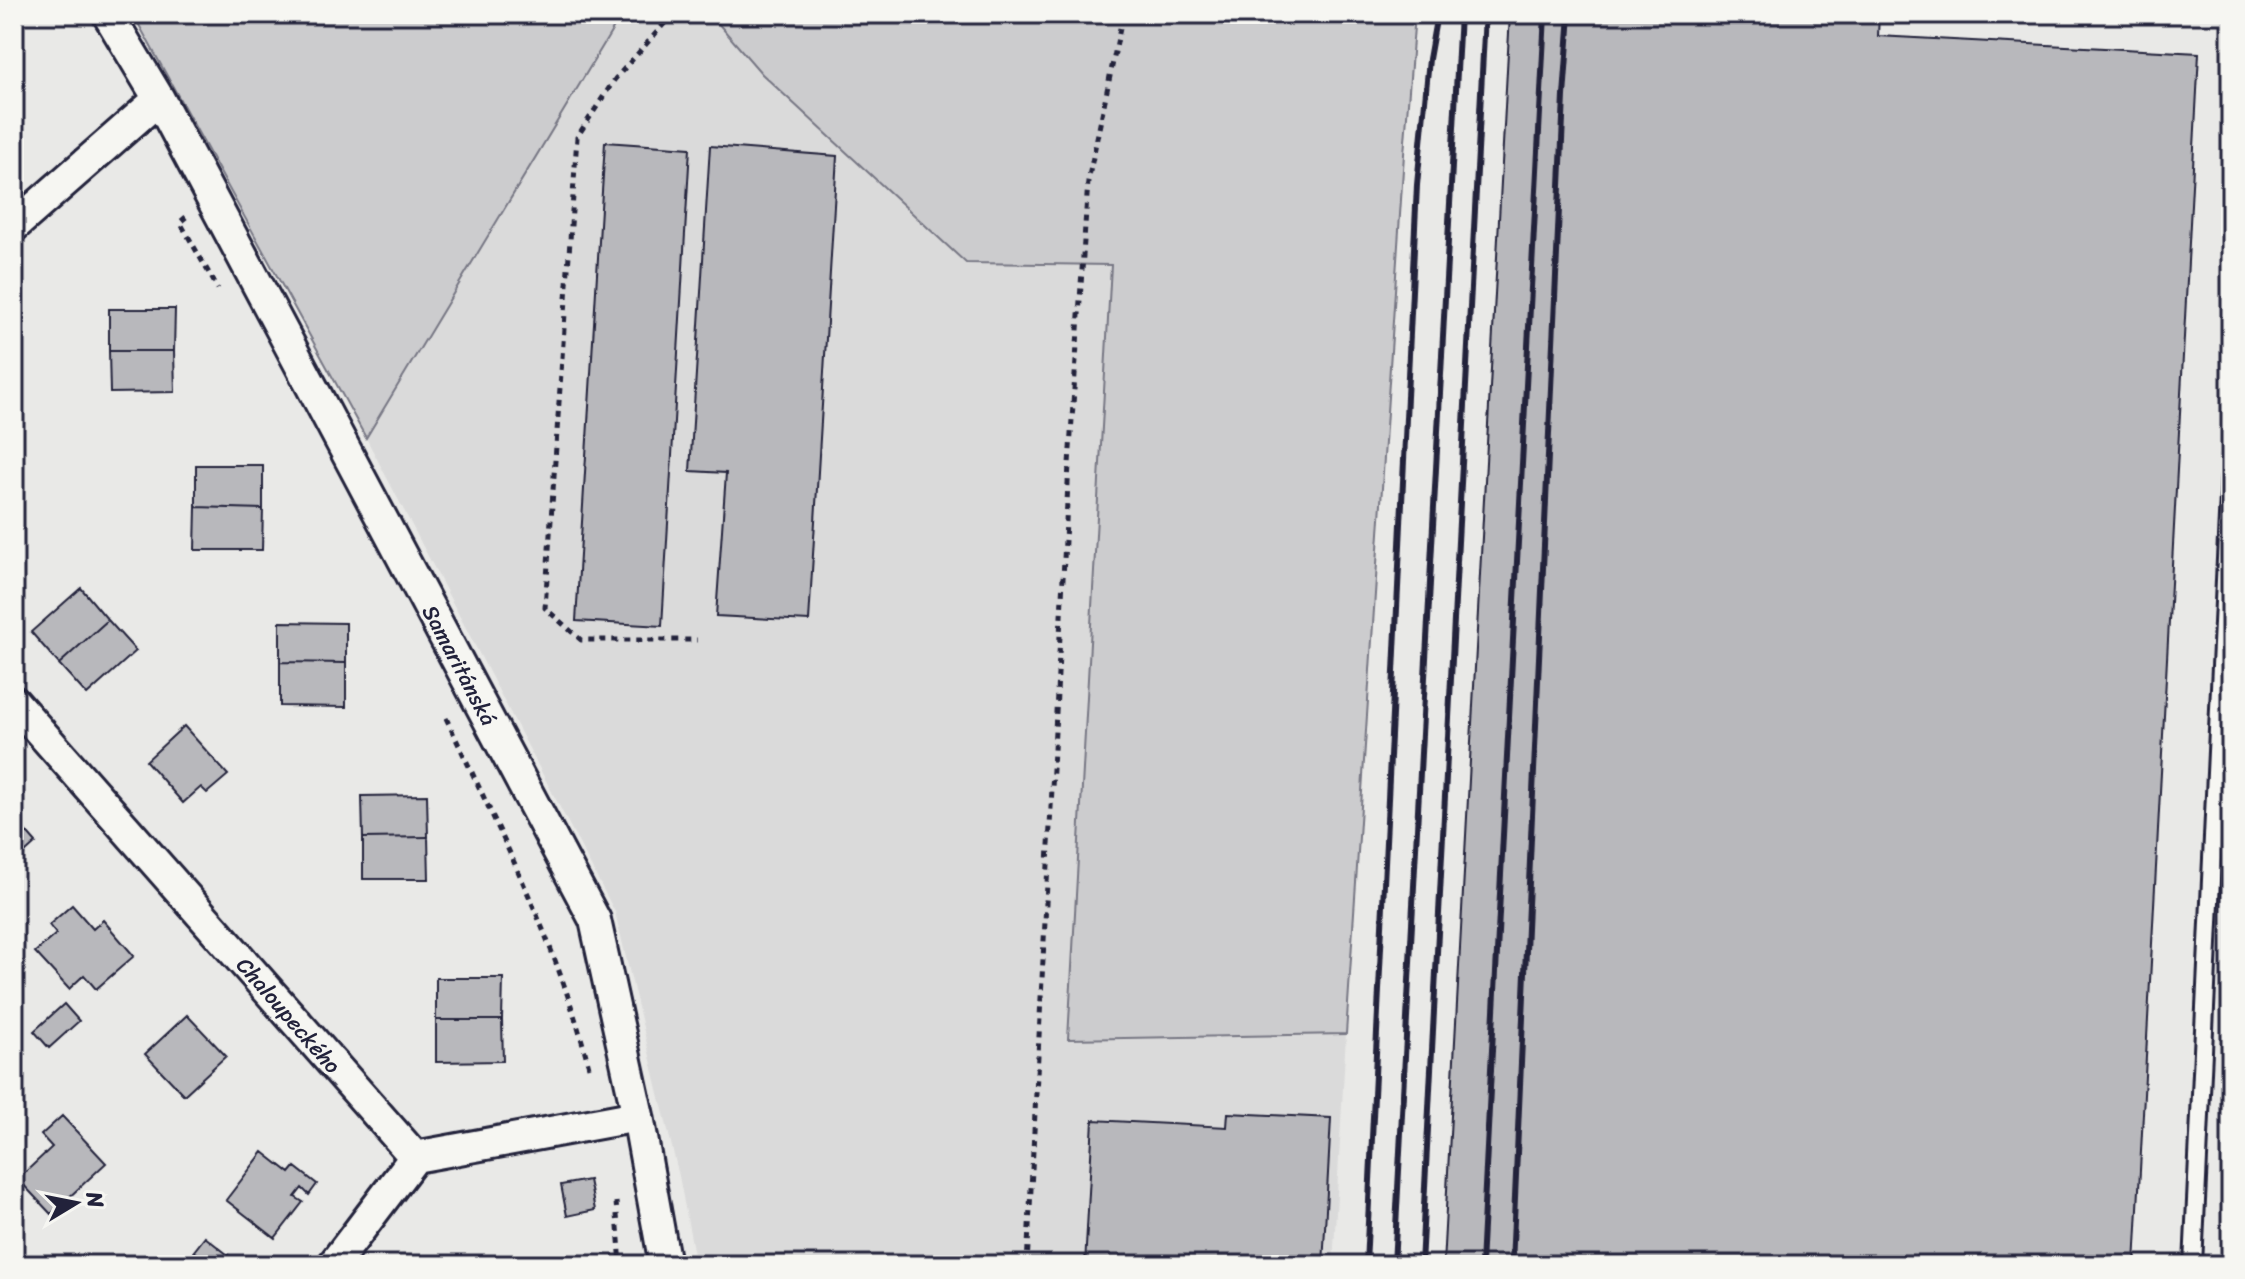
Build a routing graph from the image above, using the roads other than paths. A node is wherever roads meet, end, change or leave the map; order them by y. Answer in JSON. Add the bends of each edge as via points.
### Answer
{"nodes":[{"id":1,"x":108,"y":14,"type":"edge"},
{"id":2,"x":159,"y":99,"type":"junction"},
{"id":3,"x":14,"y":226,"type":"edge"},
{"id":4,"x":2231,"y":452,"type":"edge"},
{"id":5,"x":14,"y":702,"type":"edge"},
{"id":6,"x":638,"y":1116,"type":"junction"},
{"id":7,"x":415,"y":1157,"type":"junction"},
{"id":8,"x":333,"y":1265,"type":"edge"},
{"id":9,"x":665,"y":1265,"type":"edge"},
{"id":10,"x":2193,"y":1265,"type":"edge"}],
"edges":[{"from":1,"to":2,"type":"street","name":"Samaritánská"},
{"from":2,"to":3,"type":"street"},
{"from":2,"to":6,"type":"street","name":"Samaritánská","via":[[595,920]]},
{"from":4,"to":10,"type":"lane"},
{"from":5,"to":7,"type":"street","name":"Chaloupeckého"},
{"from":6,"to":7,"type":"street"},
{"from":6,"to":9,"type":"street","name":"Samaritánská"},
{"from":7,"to":8,"type":"street"}]}
